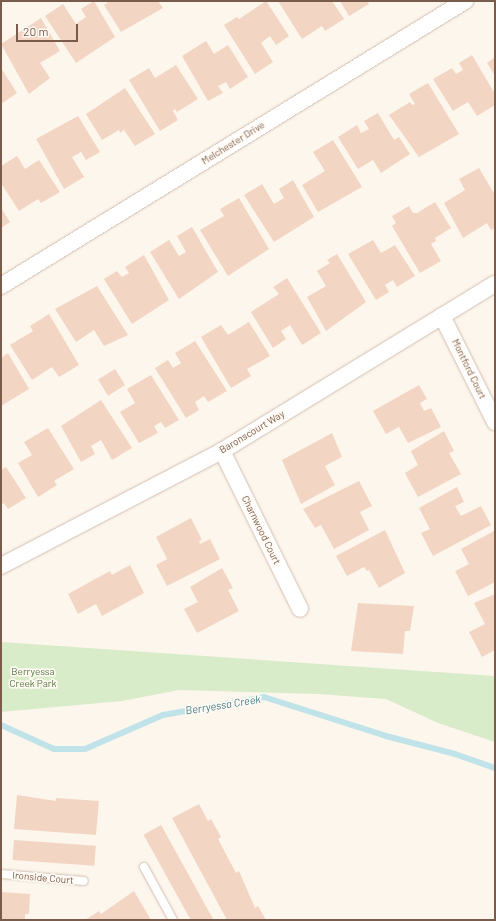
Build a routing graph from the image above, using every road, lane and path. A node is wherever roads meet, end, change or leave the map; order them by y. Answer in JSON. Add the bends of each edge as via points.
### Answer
{"nodes":[{"id":1,"x":465,"y":1,"type":"edge"},
{"id":2,"x":495,"y":284,"type":"edge"},
{"id":3,"x":1,"y":286,"type":"edge"},
{"id":4,"x":442,"y":316,"type":"junction"},
{"id":5,"x":495,"y":422,"type":"edge"},
{"id":6,"x":222,"y":451,"type":"junction"},
{"id":7,"x":1,"y":566,"type":"edge"},
{"id":8,"x":300,"y":609,"type":"dead end"},
{"id":9,"x":144,"y":867,"type":"dead end"},
{"id":10,"x":1,"y":874,"type":"edge"},
{"id":11,"x":84,"y":881,"type":"dead end"},
{"id":12,"x":173,"y":920,"type":"edge"}],
"edges":[{"from":1,"to":3,"type":"street","name":"Melchester Drive"},
{"from":2,"to":4,"type":"street","name":"Baronscourt Way"},
{"from":4,"to":5,"type":"street","name":"Montford Court"},
{"from":4,"to":6,"type":"street","name":"Baronscourt Way"},
{"from":6,"to":7,"type":"street","name":"Baronscourt Way"},
{"from":6,"to":8,"type":"street","name":"Charnwood Court"},
{"from":9,"to":12,"type":"lane"},
{"from":10,"to":11,"type":"lane","name":"Ironside Court"}]}
